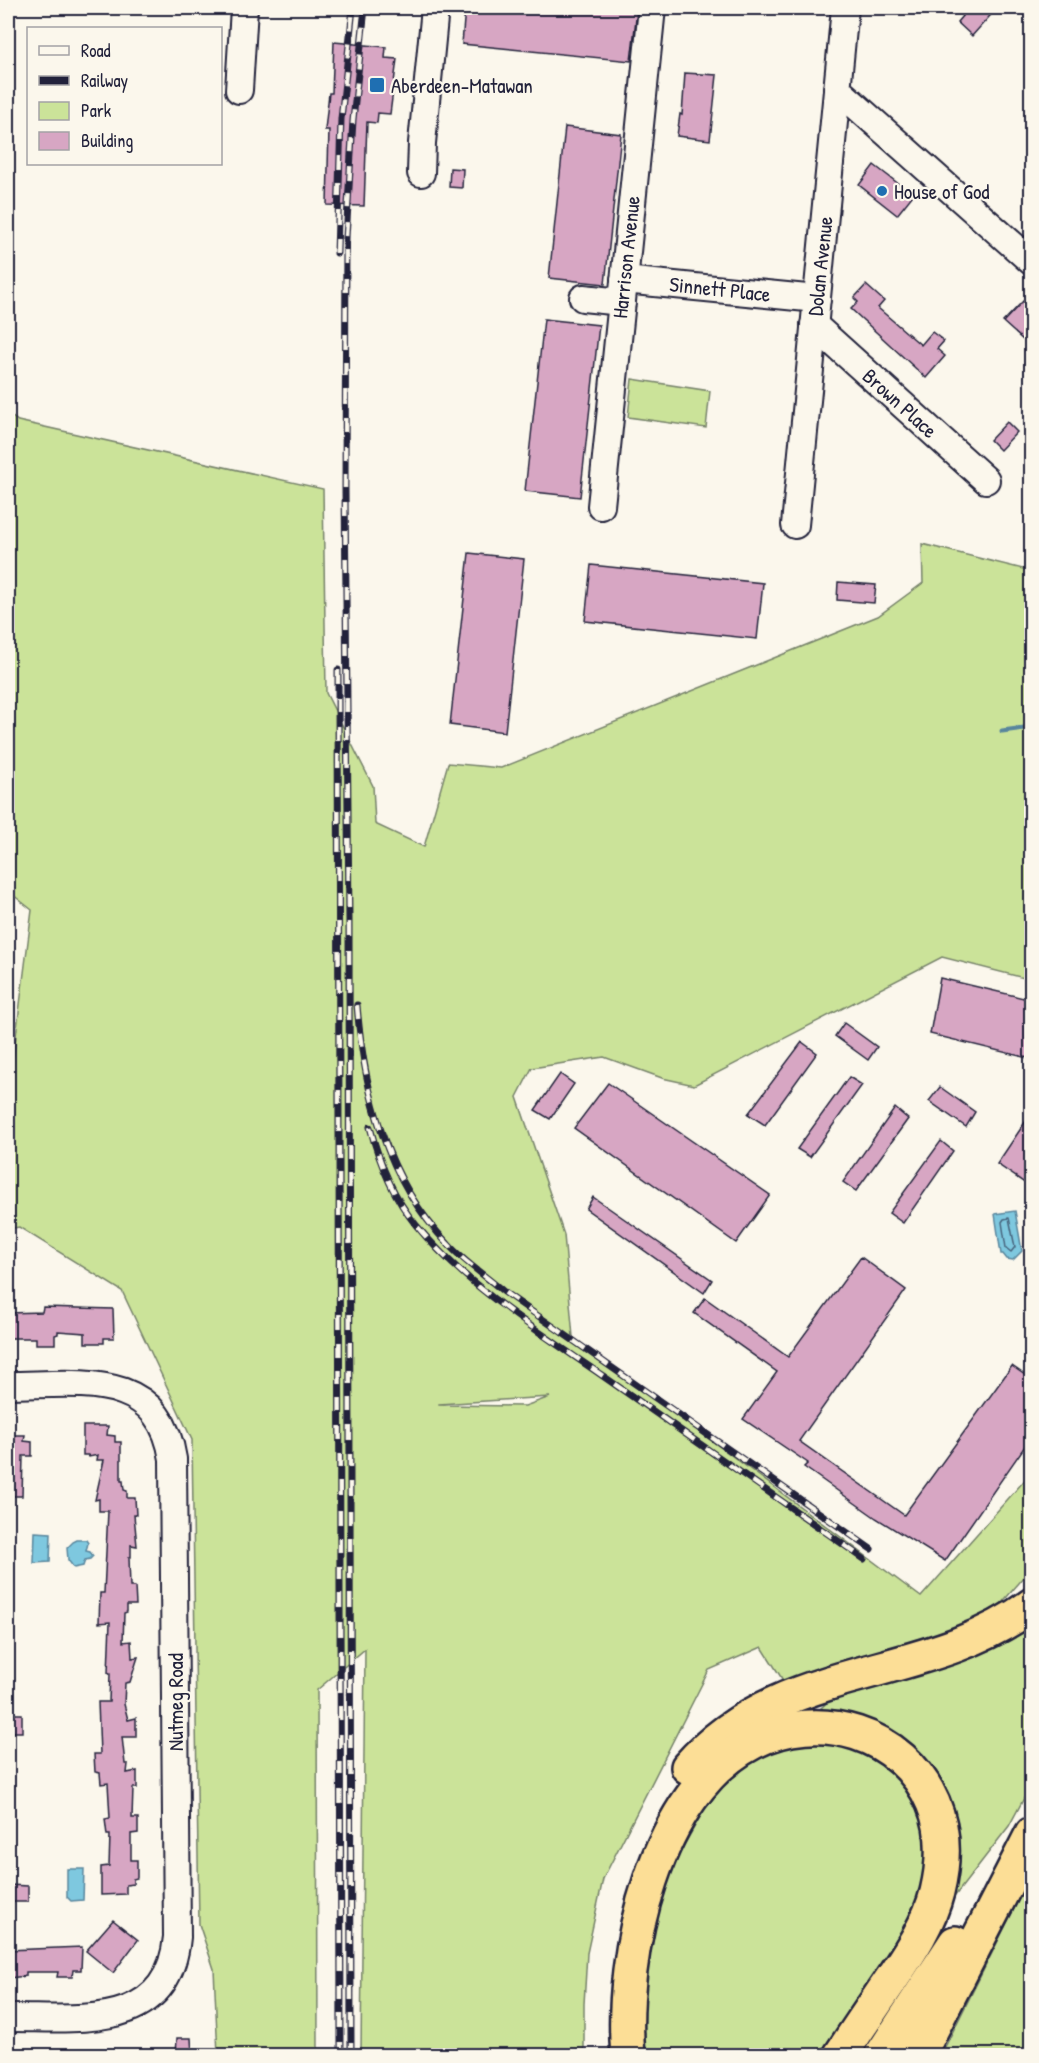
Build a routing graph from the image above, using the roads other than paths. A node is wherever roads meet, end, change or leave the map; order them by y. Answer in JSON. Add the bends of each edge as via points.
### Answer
{"nodes":[{"id":1,"x":244,"y":8,"type":"edge"},
{"id":2,"x":435,"y":8,"type":"edge"},
{"id":3,"x":652,"y":8,"type":"edge"},
{"id":4,"x":845,"y":8,"type":"edge"},
{"id":5,"x":837,"y":89,"type":"junction"},
{"id":6,"x":239,"y":90,"type":"dead end"},
{"id":7,"x":421,"y":173,"type":"dead end"},
{"id":8,"x":1032,"y":262,"type":"edge"},
{"id":9,"x":623,"y":291,"type":"junction"},
{"id":10,"x":583,"y":298,"type":"dead end"},
{"id":11,"x":817,"y":299,"type":"junction"},
{"id":12,"x":814,"y":325,"type":"junction"},
{"id":13,"x":986,"y":480,"type":"dead end"},
{"id":14,"x":601,"y":506,"type":"dead end"},
{"id":15,"x":795,"y":525,"type":"dead end"},
{"id":16,"x":8,"y":1385,"type":"edge"},
{"id":17,"x":1032,"y":1605,"type":"edge"},
{"id":18,"x":1032,"y":1834,"type":"edge"},
{"id":19,"x":1011,"y":1875,"type":"junction"},
{"id":20,"x":8,"y":2018,"type":"edge"},
{"id":21,"x":605,"y":2055,"type":"edge"},
{"id":22,"x":628,"y":2055,"type":"edge"},
{"id":23,"x":840,"y":2055,"type":"edge"},
{"id":24,"x":881,"y":2055,"type":"edge"},
{"id":25,"x":918,"y":2055,"type":"edge"}],
"edges":[{"from":1,"to":6,"type":"street"},
{"from":2,"to":7,"type":"street"},
{"from":3,"to":9,"type":"street","name":"Harrison Avenue"},
{"from":4,"to":5,"type":"street","name":"Dolan Avenue"},
{"from":5,"to":8,"type":"street"},
{"from":5,"to":11,"type":"street","name":"Dolan Avenue"},
{"from":9,"to":10,"type":"street","name":"Sinnett Place"},
{"from":9,"to":11,"type":"street","name":"Sinnett Place"},
{"from":9,"to":14,"type":"street","name":"Harrison Avenue"},
{"from":11,"to":12,"type":"street","name":"Dolan Avenue"},
{"from":12,"to":13,"type":"street","name":"Brown Place"},
{"from":12,"to":15,"type":"street","name":"Dolan Avenue"},
{"from":16,"to":20,"type":"street","name":"Nutmeg Road","via":[[97,1384],[124,1390],[154,1413],[171,1446],[177,1937],[164,1981],[130,2009],[103,2017]]},
{"from":17,"to":21,"type":"highway","via":[[966,1642],[772,1703],[727,1730],[694,1760],[656,1811],[630,1871],[608,1969]]},
{"from":18,"to":19,"type":"highway"},
{"from":19,"to":24,"type":"highway","via":[[950,1950]]},
{"from":19,"to":25,"type":"highway"},
{"from":22,"to":23,"type":"highway","via":[[628,2001],[636,1937],[657,1860],[679,1816],[721,1764],[752,1742],[785,1729],[823,1725],[868,1738],[909,1766],[933,1803],[943,1844],[937,1893],[920,1933]]}]}
